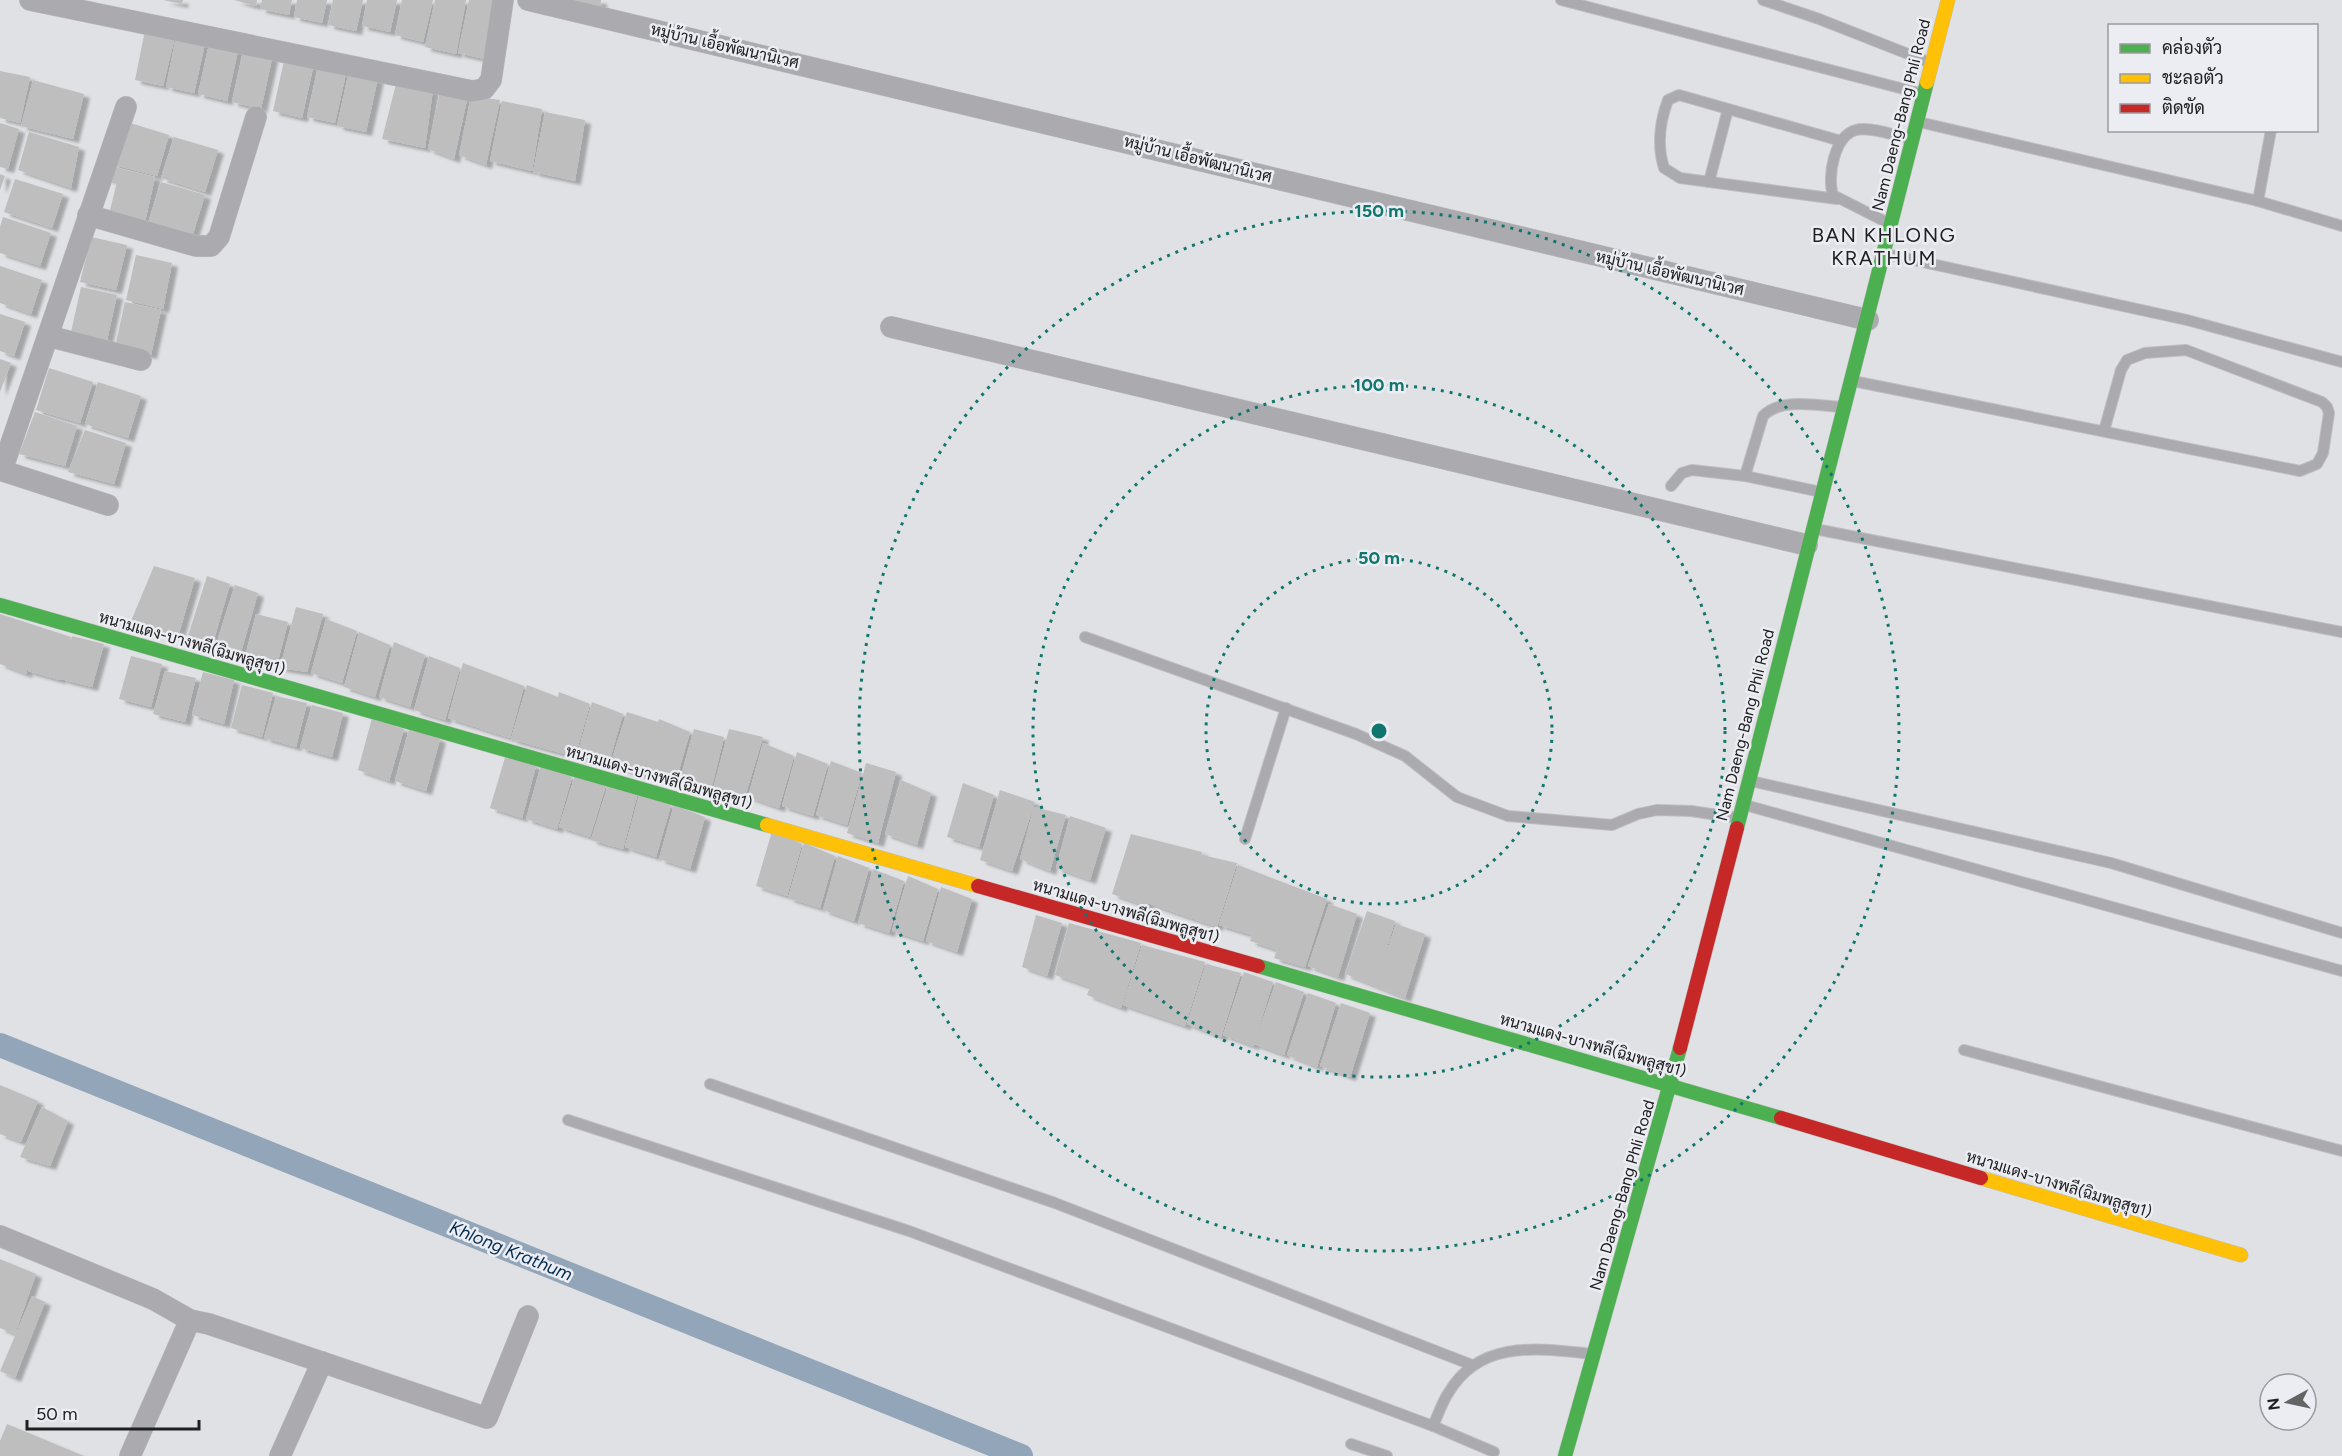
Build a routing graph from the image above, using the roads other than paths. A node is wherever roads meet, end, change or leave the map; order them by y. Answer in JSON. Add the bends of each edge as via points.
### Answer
{"nodes":[{"id":1,"x":30,"y":0,"type":"edge"},
{"id":2,"x":503,"y":0,"type":"edge"},
{"id":3,"x":528,"y":0,"type":"edge"},
{"id":4,"x":1561,"y":0,"type":"edge"},
{"id":5,"x":1763,"y":0,"type":"edge"},
{"id":6,"x":1948,"y":0,"type":"edge"},
{"id":7,"x":1931,"y":63,"type":"junction"},
{"id":8,"x":1923,"y":94,"type":"junction"},
{"id":9,"x":126,"y":107,"type":"dead end"},
{"id":10,"x":1728,"y":109,"type":"junction"},
{"id":11,"x":256,"y":117,"type":"dead end"},
{"id":12,"x":1916,"y":122,"type":"junction"},
{"id":13,"x":2271,"y":132,"type":"edge"},
{"id":14,"x":1912,"y":139,"type":"junction"},
{"id":15,"x":1841,"y":141,"type":"junction"},
{"id":16,"x":1709,"y":182,"type":"junction"},
{"id":17,"x":1838,"y":199,"type":"junction"},
{"id":18,"x":2258,"y":201,"type":"junction"},
{"id":19,"x":88,"y":215,"type":"junction"},
{"id":20,"x":1890,"y":224,"type":"junction"},
{"id":21,"x":2342,"y":226,"type":"edge"},
{"id":22,"x":1883,"y":253,"type":"junction"},
{"id":23,"x":1868,"y":320,"type":"junction"},
{"id":24,"x":891,"y":327,"type":"dead end"},
{"id":25,"x":48,"y":336,"type":"junction"},
{"id":26,"x":141,"y":360,"type":"dead end"},
{"id":27,"x":2342,"y":362,"type":"edge"},
{"id":28,"x":1851,"y":380,"type":"junction"},
{"id":29,"x":1844,"y":408,"type":"junction"},
{"id":30,"x":2104,"y":431,"type":"junction"},
{"id":31,"x":1,"y":470,"type":"edge"},
{"id":32,"x":1745,"y":476,"type":"junction"},
{"id":33,"x":1671,"y":486,"type":"dead end"},
{"id":34,"x":1822,"y":492,"type":"junction"},
{"id":35,"x":108,"y":505,"type":"dead end"},
{"id":36,"x":1810,"y":536,"type":"junction"},
{"id":37,"x":0,"y":605,"type":"edge"},
{"id":38,"x":2342,"y":632,"type":"edge"},
{"id":39,"x":1085,"y":637,"type":"dead end"},
{"id":40,"x":1286,"y":708,"type":"junction"},
{"id":41,"x":1748,"y":780,"type":"junction"},
{"id":42,"x":1742,"y":804,"type":"junction"},
{"id":43,"x":1738,"y":818,"type":"junction"},
{"id":44,"x":1245,"y":839,"type":"dead end"},
{"id":45,"x":2342,"y":933,"type":"edge"},
{"id":46,"x":2342,"y":971,"type":"edge"},
{"id":47,"x":1964,"y":1050,"type":"dead end"},
{"id":48,"x":710,"y":1084,"type":"dead end"},
{"id":49,"x":1671,"y":1085,"type":"junction"},
{"id":50,"x":568,"y":1120,"type":"dead end"},
{"id":51,"x":2342,"y":1151,"type":"edge"},
{"id":52,"x":0,"y":1236,"type":"edge"},
{"id":53,"x":2241,"y":1256,"type":"dead end"},
{"id":54,"x":528,"y":1316,"type":"dead end"},
{"id":55,"x":190,"y":1320,"type":"junction"},
{"id":56,"x":1594,"y":1354,"type":"junction"},
{"id":57,"x":322,"y":1362,"type":"junction"},
{"id":58,"x":1472,"y":1365,"type":"junction"},
{"id":59,"x":1433,"y":1426,"type":"junction"},
{"id":60,"x":1351,"y":1444,"type":"dead end"},
{"id":61,"x":1497,"y":1455,"type":"edge"},
{"id":62,"x":130,"y":1456,"type":"edge"},
{"id":63,"x":280,"y":1456,"type":"edge"},
{"id":64,"x":1387,"y":1456,"type":"edge"},
{"id":65,"x":1565,"y":1456,"type":"edge"}],
"edges":[{"from":1,"to":2,"type":"street","via":[[472,91],[484,88],[491,80]]},
{"from":3,"to":23,"type":"street","name":"หมู่บ้าน เอื้อพัฒนานิเวศ"},
{"from":4,"to":8,"type":"lane"},
{"from":5,"to":7,"type":"lane"},
{"from":6,"to":7,"type":"street","name":"Nam Daeng-Bang Phli Road"},
{"from":7,"to":8,"type":"street","name":"Nam Daeng-Bang Phli Road"},
{"from":8,"to":12,"type":"street","name":"Nam Daeng-Bang Phli Road"},
{"from":9,"to":19,"type":"street"},
{"from":10,"to":15,"type":"lane"},
{"from":10,"to":16,"type":"lane"},
{"from":10,"to":16,"type":"lane","via":[[1678,95],[1668,100],[1662,116],[1660,156],[1664,168],[1680,178]]},
{"from":11,"to":19,"type":"street","via":[[219,237],[211,246],[196,246]]},
{"from":12,"to":14,"type":"street","name":"Nam Daeng-Bang Phli Road"},
{"from":12,"to":18,"type":"lane"},
{"from":13,"to":18,"type":"lane"},
{"from":14,"to":15,"type":"lane","via":[[1855,130]]},
{"from":14,"to":20,"type":"street","name":"Nam Daeng-Bang Phli Road"},
{"from":15,"to":17,"type":"lane","via":[[1830,182]]},
{"from":16,"to":17,"type":"lane"},
{"from":17,"to":20,"type":"lane"},
{"from":18,"to":21,"type":"lane"},
{"from":19,"to":25,"type":"street"},
{"from":20,"to":22,"type":"street","name":"Nam Daeng-Bang Phli Road"},
{"from":22,"to":23,"type":"street","name":"Nam Daeng-Bang Phli Road"},
{"from":22,"to":27,"type":"lane","via":[[2187,320]]},
{"from":23,"to":28,"type":"street","name":"Nam Daeng-Bang Phli Road"},
{"from":24,"to":36,"type":"street"},
{"from":25,"to":26,"type":"street"},
{"from":25,"to":31,"type":"street"},
{"from":28,"to":29,"type":"street","name":"Nam Daeng-Bang Phli Road"},
{"from":28,"to":30,"type":"lane"},
{"from":29,"to":32,"type":"lane","via":[[1770,408],[1763,416]]},
{"from":29,"to":34,"type":"street","name":"Nam Daeng-Bang Phli Road"},
{"from":30,"to":30,"type":"lane","via":[[2121,370],[2127,360],[2145,353],[2186,350],[2322,402],[2329,413],[2323,453],[2317,464],[2300,471]]},
{"from":31,"to":35,"type":"street"},
{"from":32,"to":33,"type":"lane","via":[[1692,470],[1682,473]]},
{"from":32,"to":34,"type":"lane"},
{"from":34,"to":36,"type":"street","name":"Nam Daeng-Bang Phli Road"},
{"from":36,"to":38,"type":"lane"},
{"from":36,"to":41,"type":"street","name":"Nam Daeng-Bang Phli Road"},
{"from":37,"to":49,"type":"street","name":"หนามแดง-บางพลี(ฉิมพลูสุข1)"},
{"from":39,"to":40,"type":"lane"},
{"from":40,"to":43,"type":"lane","via":[[1405,756],[1457,797],[1509,816],[1612,825],[1657,810],[1691,810]]},
{"from":40,"to":44,"type":"lane"},
{"from":41,"to":42,"type":"street","name":"Nam Daeng-Bang Phli Road"},
{"from":41,"to":45,"type":"lane","via":[[2111,863]]},
{"from":42,"to":43,"type":"street","name":"Nam Daeng-Bang Phli Road"},
{"from":42,"to":46,"type":"lane"},
{"from":43,"to":49,"type":"street","name":"Nam Daeng-Bang Phli Road"},
{"from":47,"to":51,"type":"lane"},
{"from":48,"to":58,"type":"lane","via":[[1055,1203]]},
{"from":49,"to":53,"type":"street","name":"หนามแดง-บางพลี(ฉิมพลูสุข1)"},
{"from":49,"to":56,"type":"street","name":"Nam Daeng-Bang Phli Road"},
{"from":50,"to":59,"type":"lane","via":[[909,1231]]},
{"from":52,"to":55,"type":"street","via":[[153,1299]]},
{"from":54,"to":57,"type":"street","via":[[487,1418]]},
{"from":55,"to":57,"type":"street"},
{"from":55,"to":62,"type":"street"},
{"from":56,"to":58,"type":"lane","via":[[1531,1348],[1498,1353]]},
{"from":56,"to":65,"type":"street","name":"Nam Daeng-Bang Phli Road"},
{"from":57,"to":63,"type":"street"},
{"from":58,"to":59,"type":"lane","via":[[1449,1391]]},
{"from":59,"to":61,"type":"lane"},
{"from":60,"to":64,"type":"lane"}]}
